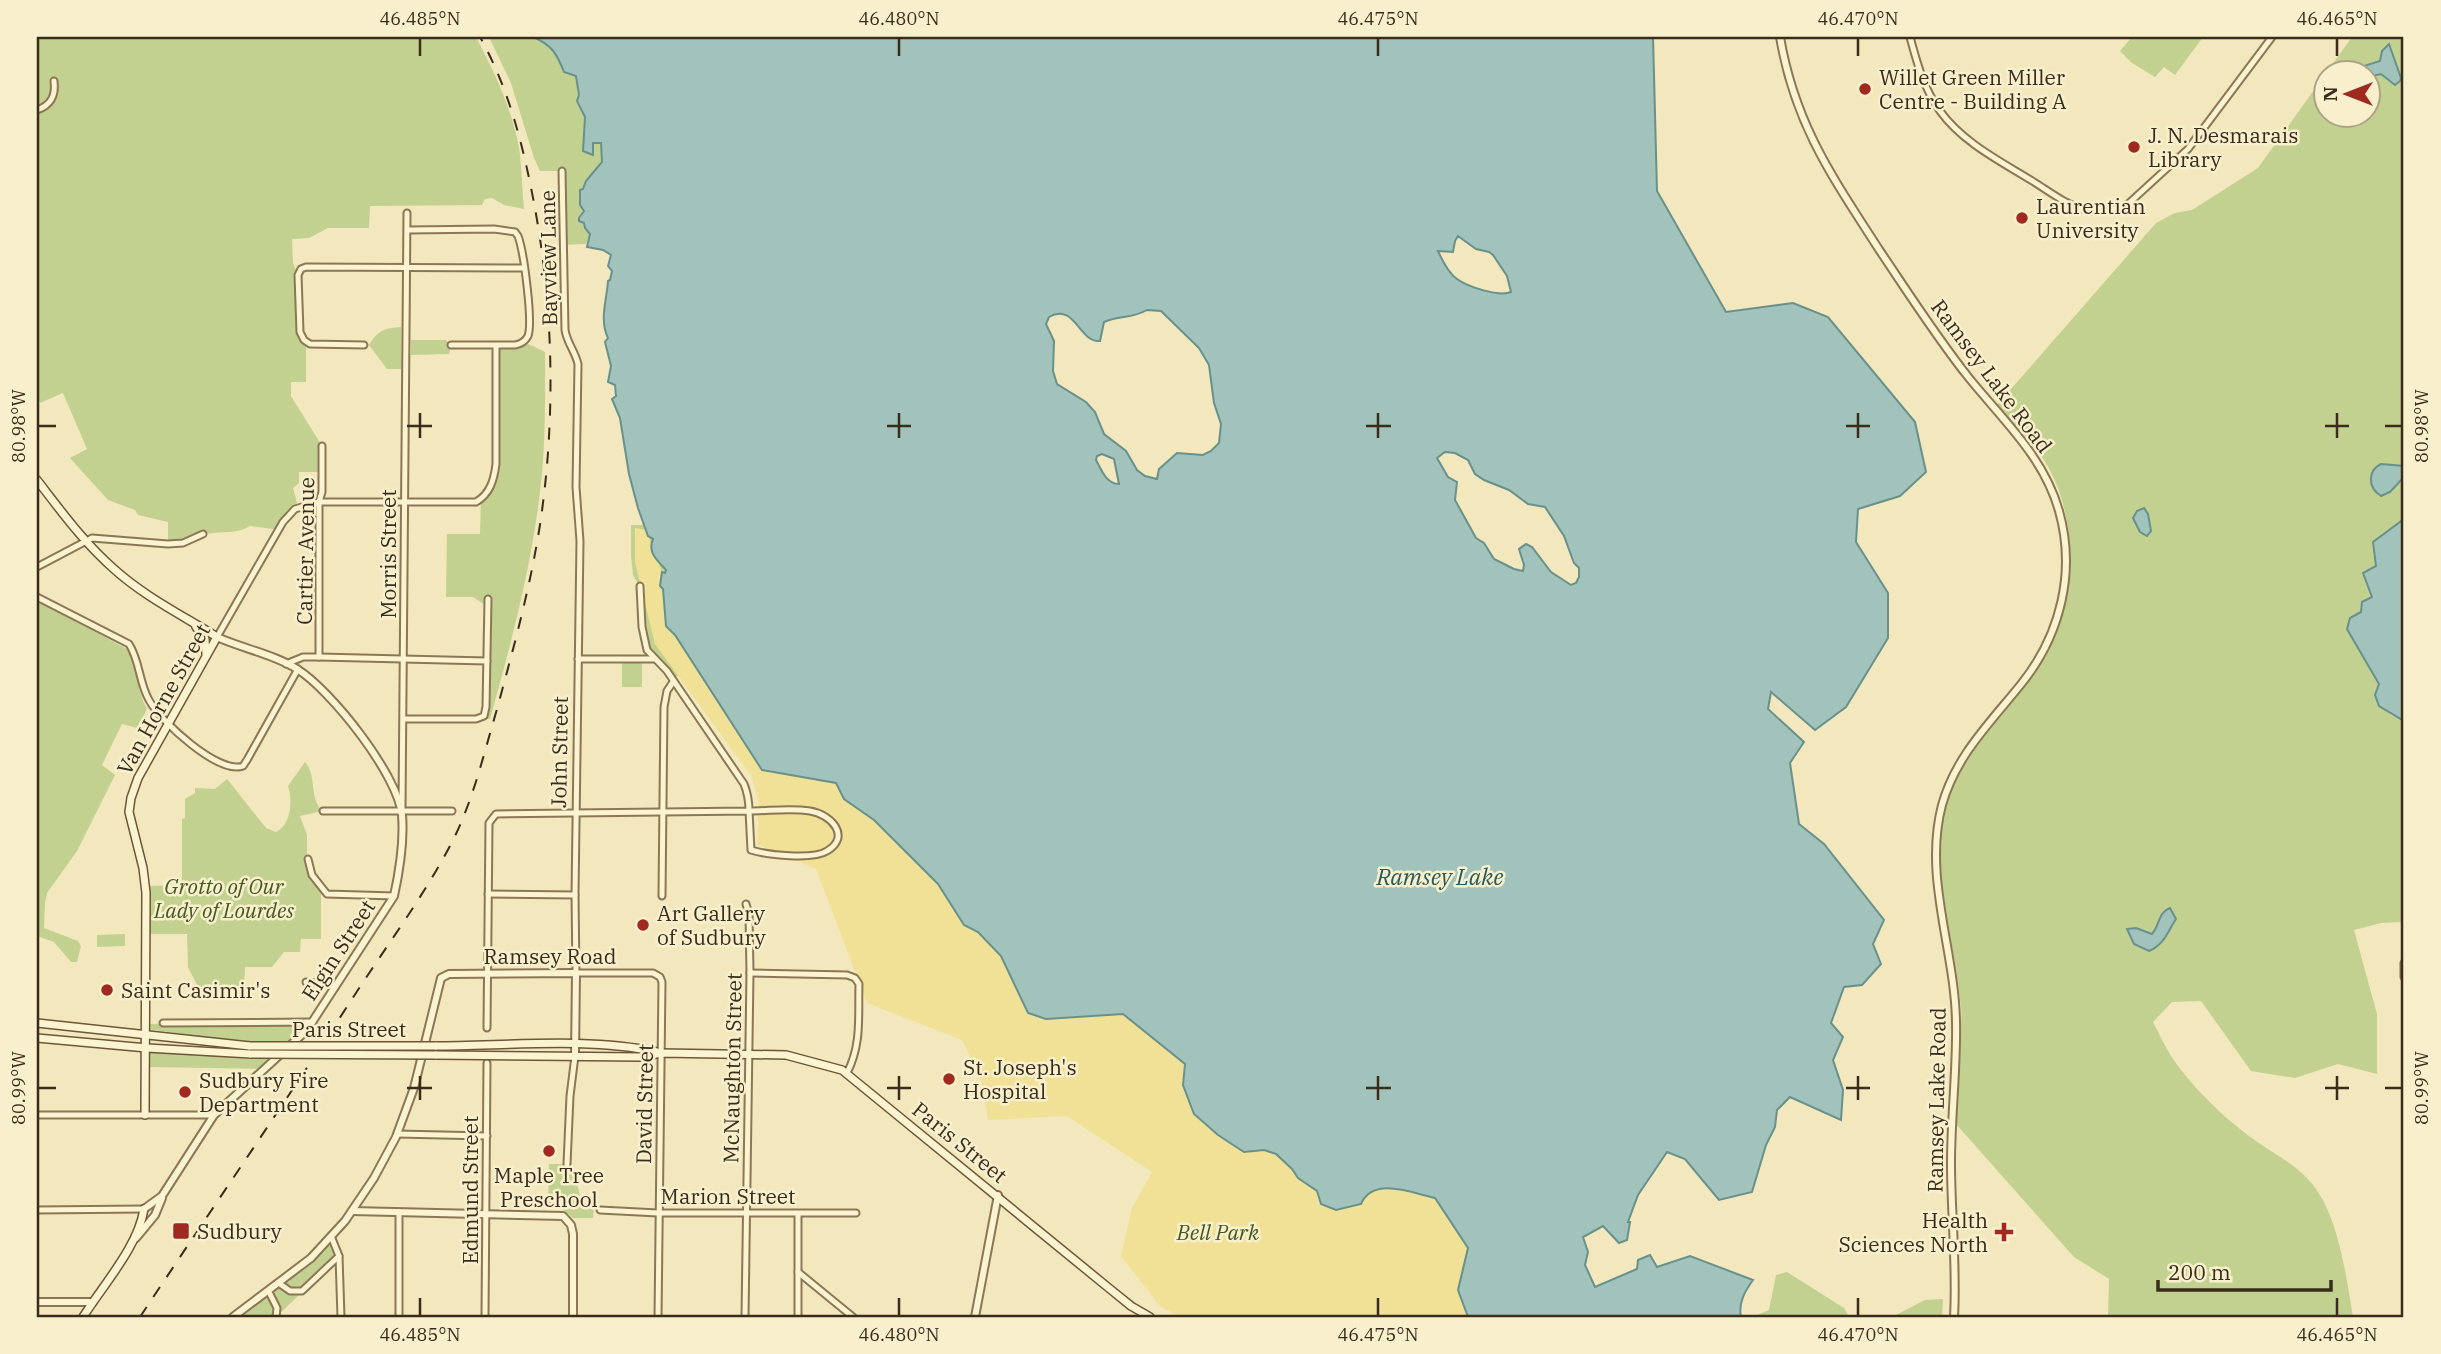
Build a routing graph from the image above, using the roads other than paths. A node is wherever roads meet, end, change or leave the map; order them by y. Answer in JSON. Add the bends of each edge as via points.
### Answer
{"nodes":[{"id":1,"x":1780,"y":37,"type":"edge"},
{"id":2,"x":1910,"y":37,"type":"edge"},
{"id":3,"x":2272,"y":37,"type":"edge"},
{"id":4,"x":54,"y":81,"type":"dead end"},
{"id":5,"x":37,"y":110,"type":"edge"},
{"id":6,"x":562,"y":171,"type":"dead end"},
{"id":7,"x":407,"y":213,"type":"dead end"},
{"id":8,"x":408,"y":230,"type":"junction"},
{"id":9,"x":408,"y":268,"type":"junction"},
{"id":10,"x":524,"y":268,"type":"junction"},
{"id":11,"x":568,"y":343,"type":"joint"},
{"id":12,"x":364,"y":345,"type":"dead end"},
{"id":13,"x":451,"y":345,"type":"dead end"},
{"id":14,"x":496,"y":346,"type":"junction"},
{"id":15,"x":322,"y":446,"type":"dead end"},
{"id":16,"x":37,"y":480,"type":"edge"},
{"id":17,"x":319,"y":502,"type":"junction"},
{"id":18,"x":405,"y":502,"type":"junction"},
{"id":19,"x":203,"y":534,"type":"dead end"},
{"id":20,"x":85,"y":541,"type":"junction"},
{"id":21,"x":37,"y":567,"type":"edge"},
{"id":22,"x":640,"y":586,"type":"dead end"},
{"id":23,"x":37,"y":597,"type":"edge"},
{"id":24,"x":488,"y":599,"type":"dead end"},
{"id":25,"x":191,"y":621,"type":"junction"},
{"id":26,"x":217,"y":637,"type":"junction"},
{"id":27,"x":206,"y":657,"type":"junction"},
{"id":28,"x":319,"y":657,"type":"junction"},
{"id":29,"x":578,"y":659,"type":"junction"},
{"id":30,"x":654,"y":659,"type":"junction"},
{"id":31,"x":405,"y":660,"type":"junction"},
{"id":32,"x":487,"y":661,"type":"junction"},
{"id":33,"x":286,"y":664,"type":"junction"},
{"id":34,"x":298,"y":669,"type":"junction"},
{"id":35,"x":673,"y":682,"type":"junction"},
{"id":36,"x":404,"y":719,"type":"junction"},
{"id":37,"x":168,"y":724,"type":"junction"},
{"id":38,"x":323,"y":811,"type":"dead end"},
{"id":39,"x":452,"y":811,"type":"dead end"},
{"id":40,"x":749,"y":811,"type":"junction"},
{"id":41,"x":402,"y":813,"type":"junction"},
{"id":42,"x":662,"y":813,"type":"junction"},
{"id":43,"x":576,"y":814,"type":"junction"},
{"id":44,"x":308,"y":859,"type":"dead end"},
{"id":45,"x":488,"y":894,"type":"junction"},
{"id":46,"x":575,"y":895,"type":"junction"},
{"id":47,"x":394,"y":896,"type":"junction"},
{"id":48,"x":662,"y":896,"type":"dead end"},
{"id":49,"x":746,"y":904,"type":"dead end"},
{"id":50,"x":2404,"y":963,"type":"edge"},
{"id":51,"x":576,"y":973,"type":"junction"},
{"id":52,"x":750,"y":973,"type":"junction"},
{"id":53,"x":487,"y":974,"type":"junction"},
{"id":54,"x":2404,"y":976,"type":"edge"},
{"id":55,"x":660,"y":977,"type":"joint"},
{"id":56,"x":306,"y":982,"type":"dead end"},
{"id":57,"x":334,"y":987,"type":"junction"},
{"id":58,"x":313,"y":1022,"type":"junction"},
{"id":59,"x":37,"y":1023,"type":"edge"},
{"id":60,"x":163,"y":1023,"type":"dead end"},
{"id":61,"x":487,"y":1028,"type":"dead end"},
{"id":62,"x":147,"y":1034,"type":"junction"},
{"id":63,"x":37,"y":1038,"type":"edge"},
{"id":64,"x":575,"y":1045,"type":"junction"},
{"id":65,"x":147,"y":1048,"type":"junction"},
{"id":66,"x":250,"y":1050,"type":"junction"},
{"id":67,"x":435,"y":1051,"type":"junction"},
{"id":68,"x":661,"y":1053,"type":"junction"},
{"id":69,"x":747,"y":1054,"type":"junction"},
{"id":70,"x":575,"y":1056,"type":"junction"},
{"id":71,"x":487,"y":1063,"type":"dead end"},
{"id":72,"x":847,"y":1073,"type":"junction"},
{"id":73,"x":37,"y":1115,"type":"edge"},
{"id":74,"x":145,"y":1115,"type":"junction"},
{"id":75,"x":214,"y":1115,"type":"junction"},
{"id":76,"x":397,"y":1133,"type":"junction"},
{"id":77,"x":487,"y":1136,"type":"junction"},
{"id":78,"x":567,"y":1164,"type":"dead end"},
{"id":79,"x":998,"y":1195,"type":"junction"},
{"id":80,"x":162,"y":1196,"type":"junction"},
{"id":81,"x":144,"y":1209,"type":"junction"},
{"id":82,"x":37,"y":1210,"type":"edge"},
{"id":83,"x":600,"y":1210,"type":"dead end"},
{"id":84,"x":352,"y":1211,"type":"junction"},
{"id":85,"x":399,"y":1212,"type":"junction"},
{"id":86,"x":486,"y":1213,"type":"junction"},
{"id":87,"x":658,"y":1213,"type":"junction"},
{"id":88,"x":746,"y":1213,"type":"junction"},
{"id":89,"x":856,"y":1213,"type":"dead end"},
{"id":90,"x":798,"y":1214,"type":"junction"},
{"id":91,"x":331,"y":1236,"type":"junction"},
{"id":92,"x":134,"y":1241,"type":"junction"},
{"id":93,"x":339,"y":1256,"type":"junction"},
{"id":94,"x":798,"y":1272,"type":"junction"},
{"id":95,"x":279,"y":1284,"type":"junction"},
{"id":96,"x":269,"y":1292,"type":"junction"},
{"id":97,"x":37,"y":1302,"type":"edge"},
{"id":98,"x":93,"y":1302,"type":"junction"},
{"id":99,"x":1131,"y":1306,"type":"junction"},
{"id":100,"x":83,"y":1317,"type":"edge"},
{"id":101,"x":233,"y":1317,"type":"edge"},
{"id":102,"x":276,"y":1317,"type":"edge"},
{"id":103,"x":341,"y":1317,"type":"edge"},
{"id":104,"x":399,"y":1317,"type":"edge"},
{"id":105,"x":485,"y":1317,"type":"edge"},
{"id":106,"x":573,"y":1317,"type":"edge"},
{"id":107,"x":658,"y":1317,"type":"edge"},
{"id":108,"x":745,"y":1317,"type":"edge"},
{"id":109,"x":798,"y":1317,"type":"edge"},
{"id":110,"x":853,"y":1317,"type":"edge"},
{"id":111,"x":975,"y":1317,"type":"edge"},
{"id":112,"x":1140,"y":1317,"type":"edge"},
{"id":113,"x":1150,"y":1317,"type":"edge"},
{"id":114,"x":1954,"y":1317,"type":"edge"}],
"edges":[{"from":1,"to":114,"type":"street","name":"Ramsey Lake Road","via":[[1793,93],[1817,152],[1934,331],[2037,461],[2064,532],[2065,582],[2053,632],[2024,681],[1964,755],[1938,828],[1938,880],[1956,1023],[1951,1164]]},
{"from":2,"to":3,"type":"street","via":[[1927,91],[1956,129],[2065,202],[2108,212],[2128,204],[2188,149]]},
{"from":4,"to":5,"type":"street","via":[[53,99]]},
{"from":6,"to":11,"type":"street","name":"Bayview Lane"},
{"from":7,"to":8,"type":"street","name":"Morris Street"},
{"from":8,"to":9,"type":"street","name":"Morris Street"},
{"from":8,"to":10,"type":"street","via":[[515,232]]},
{"from":9,"to":10,"type":"street"},
{"from":9,"to":12,"type":"street","via":[[301,269],[300,332],[304,340]]},
{"from":9,"to":18,"type":"street","name":"Morris Street"},
{"from":10,"to":14,"type":"street","via":[[527,337],[515,345]]},
{"from":11,"to":29,"type":"street","name":"John Street","via":[[578,364]]},
{"from":13,"to":14,"type":"street"},
{"from":14,"to":18,"type":"street","name":"Van Horne Street","via":[[493,481],[476,502]]},
{"from":15,"to":17,"type":"street","name":"Cartier Avenue"},
{"from":16,"to":20,"type":"main road"},
{"from":17,"to":18,"type":"street","name":"Van Horne Street"},
{"from":17,"to":26,"type":"street","name":"Van Horne Street","via":[[302,505],[289,515]]},
{"from":17,"to":28,"type":"street","name":"Cartier Avenue"},
{"from":18,"to":31,"type":"street","name":"Morris Street"},
{"from":19,"to":20,"type":"street","via":[[176,544],[96,537]]},
{"from":20,"to":21,"type":"street"},
{"from":20,"to":25,"type":"main road","via":[[129,581]]},
{"from":22,"to":30,"type":"street","via":[[645,644]]},
{"from":23,"to":37,"type":"street","via":[[129,644],[148,699]]},
{"from":24,"to":32,"type":"street"},
{"from":25,"to":26,"type":"main road"},
{"from":25,"to":27,"type":"main road","via":[[205,639]]},
{"from":26,"to":27,"type":"main road","name":"Van Horne Street"},
{"from":26,"to":33,"type":"street"},
{"from":27,"to":37,"type":"main road","name":"Van Horne Street"},
{"from":28,"to":31,"type":"street"},
{"from":28,"to":33,"type":"street"},
{"from":29,"to":30,"type":"street"},
{"from":29,"to":43,"type":"street","name":"John Street"},
{"from":30,"to":35,"type":"street"},
{"from":31,"to":32,"type":"street"},
{"from":31,"to":36,"type":"street","name":"Morris Street"},
{"from":32,"to":36,"type":"street","via":[[484,716]]},
{"from":33,"to":34,"type":"street"},
{"from":34,"to":37,"type":"street","via":[[247,760],[237,768],[206,754]]},
{"from":34,"to":41,"type":"street","via":[[367,744],[390,779]]},
{"from":35,"to":40,"type":"street","via":[[744,784]]},
{"from":35,"to":42,"type":"street","via":[[665,699]]},
{"from":36,"to":41,"type":"street","name":"Morris Street"},
{"from":37,"to":62,"type":"main road","name":"Van Horne Street","via":[[138,778],[129,812],[145,878]]},
{"from":38,"to":41,"type":"street"},
{"from":39,"to":41,"type":"street"},
{"from":40,"to":40,"type":"street","via":[[750,846],[755,851],[816,856],[830,850],[837,838],[836,825],[811,811]]},
{"from":40,"to":42,"type":"street"},
{"from":41,"to":47,"type":"street","name":"Morris Street"},
{"from":42,"to":43,"type":"street"},
{"from":42,"to":48,"type":"street"},
{"from":43,"to":45,"type":"street","via":[[499,813],[492,817]]},
{"from":43,"to":46,"type":"street","name":"John Street"},
{"from":44,"to":47,"type":"street","via":[[312,875],[327,894]]},
{"from":45,"to":46,"type":"street"},
{"from":45,"to":53,"type":"street"},
{"from":46,"to":51,"type":"street","name":"John Street"},
{"from":47,"to":57,"type":"street","name":"Elgin Street"},
{"from":49,"to":52,"type":"street","name":"McNaughton Street"},
{"from":50,"to":54,"type":"street"},
{"from":51,"to":53,"type":"street","name":"Ramsey Road"},
{"from":51,"to":55,"type":"street","name":"Ramsey Road","via":[[653,973]]},
{"from":51,"to":64,"type":"street","name":"John Street"},
{"from":52,"to":69,"type":"street","name":"McNaughton Street"},
{"from":52,"to":72,"type":"street","via":[[855,978],[859,984],[858,1042]]},
{"from":53,"to":61,"type":"street"},
{"from":53,"to":76,"type":"street","name":"Ramsey Road","via":[[441,978],[417,1077]]},
{"from":55,"to":68,"type":"street","name":"David Street"},
{"from":56,"to":57,"type":"street"},
{"from":57,"to":58,"type":"street","name":"Elgin Street"},
{"from":58,"to":60,"type":"street"},
{"from":58,"to":75,"type":"street","name":"Elgin Street"},
{"from":59,"to":62,"type":"main road","name":"Paris Street"},
{"from":62,"to":65,"type":"main road","name":"Van Horne Street"},
{"from":62,"to":66,"type":"main road","name":"Paris Street"},
{"from":63,"to":65,"type":"main road","name":"Paris Street"},
{"from":64,"to":67,"type":"main road","name":"Paris Street"},
{"from":64,"to":68,"type":"main road","name":"Paris Street"},
{"from":64,"to":70,"type":"street","name":"John Street"},
{"from":65,"to":66,"type":"main road","name":"Paris Street"},
{"from":65,"to":74,"type":"main road","name":"Van Horne Street"},
{"from":66,"to":67,"type":"main road","name":"Paris Street","bridge":true},
{"from":67,"to":70,"type":"main road","name":"Paris Street"},
{"from":68,"to":69,"type":"main road","name":"Paris Street"},
{"from":68,"to":70,"type":"main road","name":"Paris Street"},
{"from":68,"to":87,"type":"street","name":"David Street"},
{"from":69,"to":72,"type":"main road","name":"Paris Street","via":[[786,1055]]},
{"from":69,"to":88,"type":"street","name":"McNaughton Street"},
{"from":70,"to":78,"type":"street","name":"John Street"},
{"from":71,"to":77,"type":"street","name":"Edmund Street"},
{"from":72,"to":79,"type":"main road","name":"Paris Street"},
{"from":73,"to":74,"type":"street"},
{"from":74,"to":75,"type":"street"},
{"from":75,"to":80,"type":"street","name":"Elgin Street"},
{"from":76,"to":77,"type":"street"},
{"from":76,"to":84,"type":"street"},
{"from":77,"to":86,"type":"street","name":"Edmund Street"},
{"from":79,"to":99,"type":"main road","name":"Paris Street"},
{"from":79,"to":111,"type":"street"},
{"from":80,"to":81,"type":"street","name":"Elgin Street"},
{"from":80,"to":92,"type":"street","via":[[155,1215]]},
{"from":81,"to":82,"type":"street"},
{"from":81,"to":92,"type":"main road"},
{"from":83,"to":87,"type":"street","name":"Marion Street"},
{"from":84,"to":85,"type":"street"},
{"from":84,"to":91,"type":"street"},
{"from":85,"to":86,"type":"street"},
{"from":85,"to":104,"type":"street"},
{"from":86,"to":105,"type":"street","name":"Edmund Street"},
{"from":86,"to":106,"type":"street","via":[[558,1215],[568,1221],[573,1234]]},
{"from":87,"to":88,"type":"street","name":"Marion Street"},
{"from":87,"to":107,"type":"street","name":"David Street"},
{"from":88,"to":90,"type":"street","name":"Marion Street"},
{"from":88,"to":108,"type":"street","name":"McNaughton Street"},
{"from":89,"to":90,"type":"street","name":"Marion Street"},
{"from":90,"to":94,"type":"street"},
{"from":91,"to":93,"type":"street"},
{"from":91,"to":95,"type":"street"},
{"from":92,"to":98,"type":"main road"},
{"from":93,"to":95,"type":"street","via":[[302,1292]]},
{"from":93,"to":103,"type":"street"},
{"from":94,"to":109,"type":"street"},
{"from":94,"to":110,"type":"street"},
{"from":95,"to":96,"type":"street"},
{"from":96,"to":101,"type":"street"},
{"from":96,"to":102,"type":"street"},
{"from":97,"to":98,"type":"street"},
{"from":98,"to":100,"type":"main road"},
{"from":99,"to":112,"type":"main road","name":"Paris Street"},
{"from":99,"to":113,"type":"main road","name":"Paris Street"}]}
